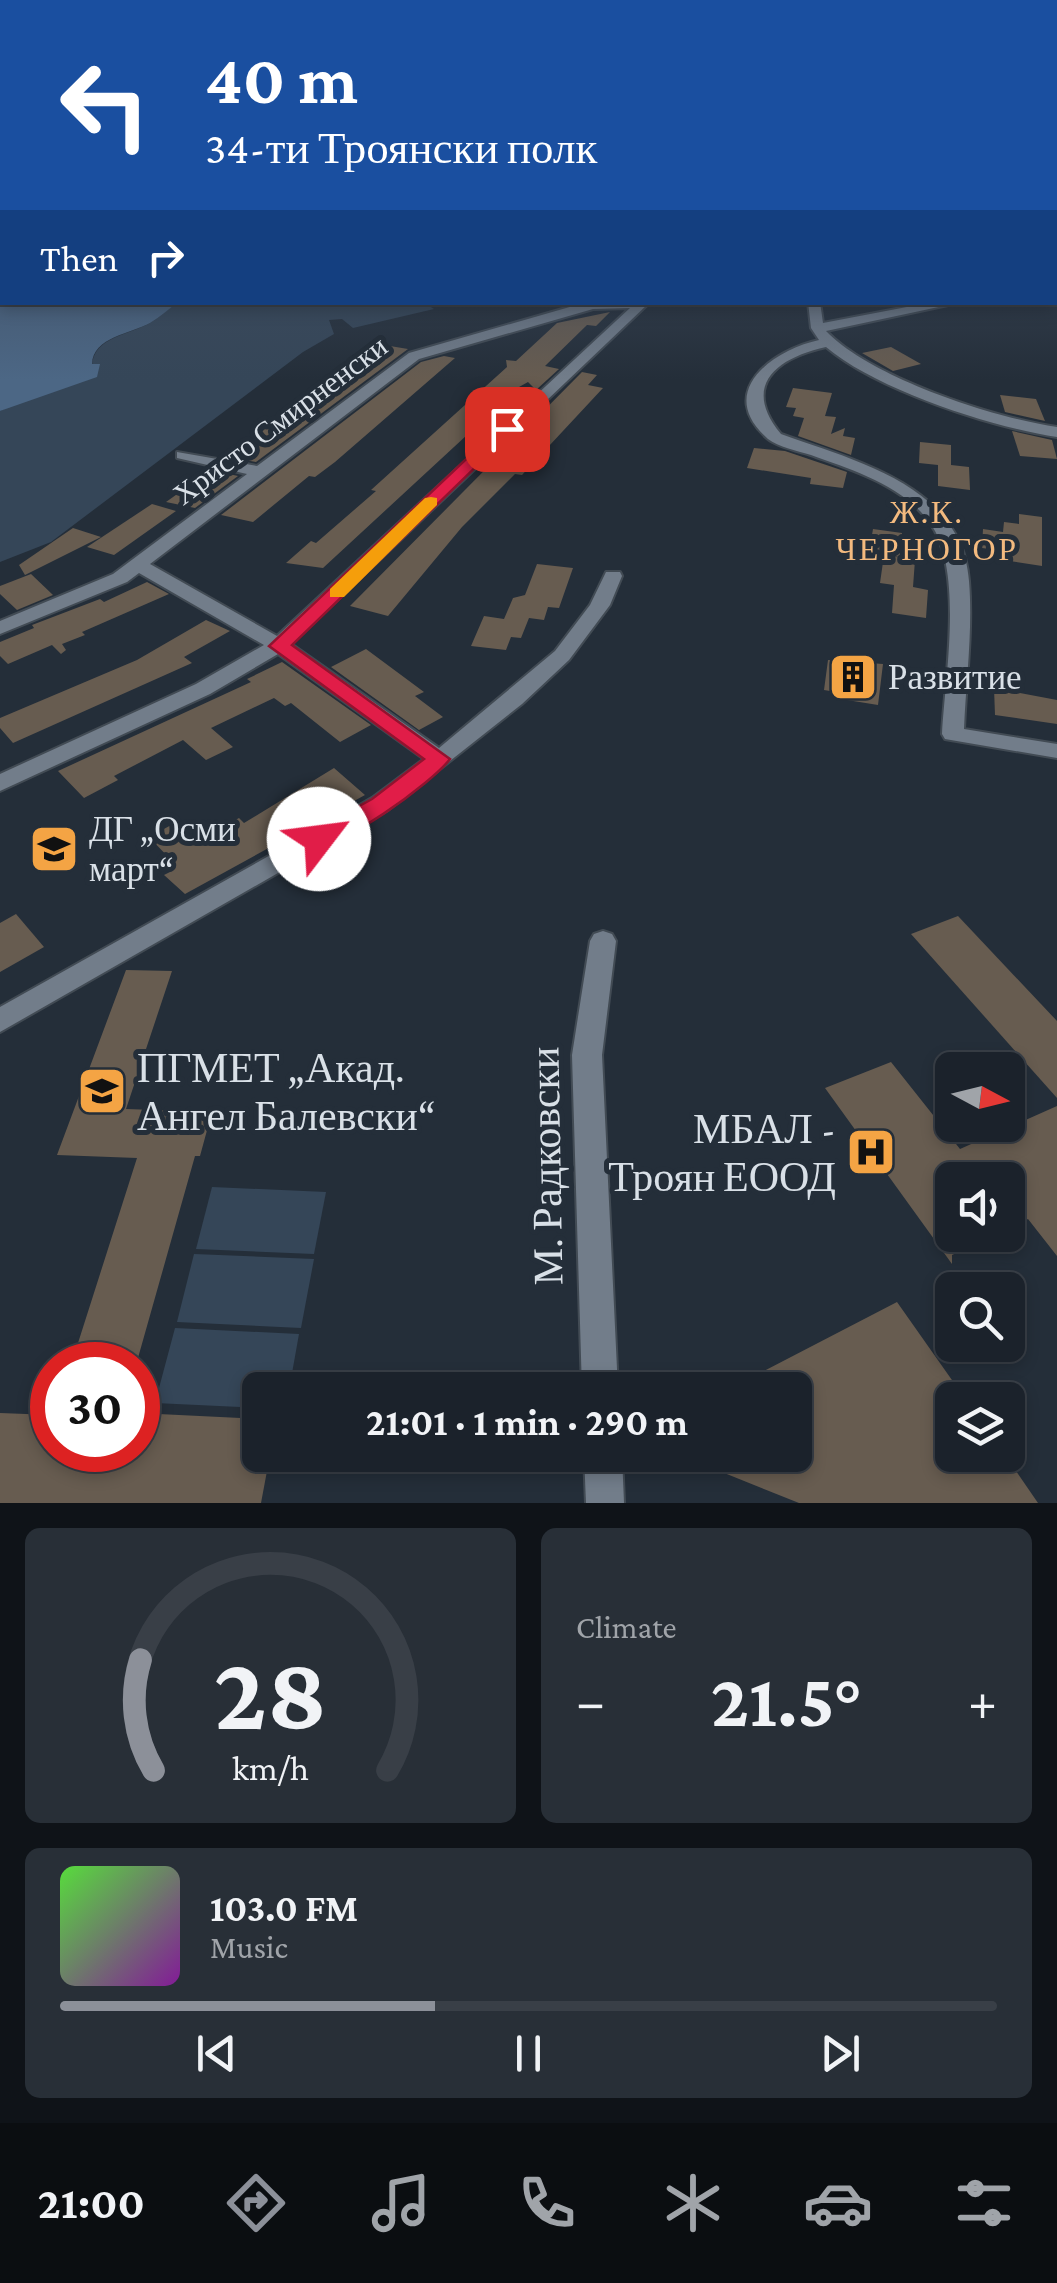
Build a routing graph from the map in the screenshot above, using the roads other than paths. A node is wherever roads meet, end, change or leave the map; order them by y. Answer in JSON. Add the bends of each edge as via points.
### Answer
{"nodes":[{"id":1,"x":592,"y":305,"type":"edge"},
{"id":2,"x":641,"y":305,"type":"edge"},
{"id":3,"x":815,"y":305,"type":"edge"},
{"id":4,"x":929,"y":305,"type":"edge"},
{"id":5,"x":902,"y":308,"type":"edge"},
{"id":6,"x":824,"y":335,"type":"junction"},
{"id":7,"x":1057,"y":432,"type":"edge"},
{"id":8,"x":183,"y":455,"type":"dead end"},
{"id":9,"x":261,"y":472,"type":"junction"},
{"id":10,"x":139,"y":565,"type":"junction"},
{"id":11,"x":613,"y":576,"type":"dead end"},
{"id":12,"x":0,"y":628,"type":"edge"},
{"id":13,"x":279,"y":646,"type":"junction"},
{"id":14,"x":1057,"y":751,"type":"edge"},
{"id":15,"x":439,"y":759,"type":"junction"},
{"id":16,"x":0,"y":783,"type":"edge"},
{"id":17,"x":603,"y":941,"type":"dead end"},
{"id":18,"x":0,"y":1021,"type":"edge"},
{"id":19,"x":599,"y":1372,"type":"edge"},
{"id":20,"x":604,"y":1472,"type":"edge"},
{"id":21,"x":606,"y":1503,"type":"edge"}],
"edges":[{"from":1,"to":9,"type":"street","name":"Христо Смирненски","via":[[424,351]]},
{"from":2,"to":13,"type":"street"},
{"from":3,"to":6,"type":"street"},
{"from":4,"to":5,"type":"street"},
{"from":5,"to":6,"type":"street"},
{"from":6,"to":7,"type":"street","via":[[912,387],[1008,423]]},
{"from":6,"to":14,"type":"street","via":[[761,374],[755,386],[762,424],[775,437],[893,482],[938,516],[960,580],[953,734]]},
{"from":8,"to":9,"type":"street"},
{"from":9,"to":10,"type":"street","name":"Христо Смирненски"},
{"from":10,"to":12,"type":"street","name":"Христо Смирненски"},
{"from":10,"to":13,"type":"street"},
{"from":11,"to":15,"type":"street","via":[[602,608],[554,665]]},
{"from":13,"to":15,"type":"street"},
{"from":13,"to":16,"type":"street","via":[[203,689]]},
{"from":15,"to":18,"type":"street","via":[[380,804]]},
{"from":17,"to":19,"type":"street","name":"М. Радковски","via":[[588,1055]]},
{"from":20,"to":21,"type":"street"}]}
